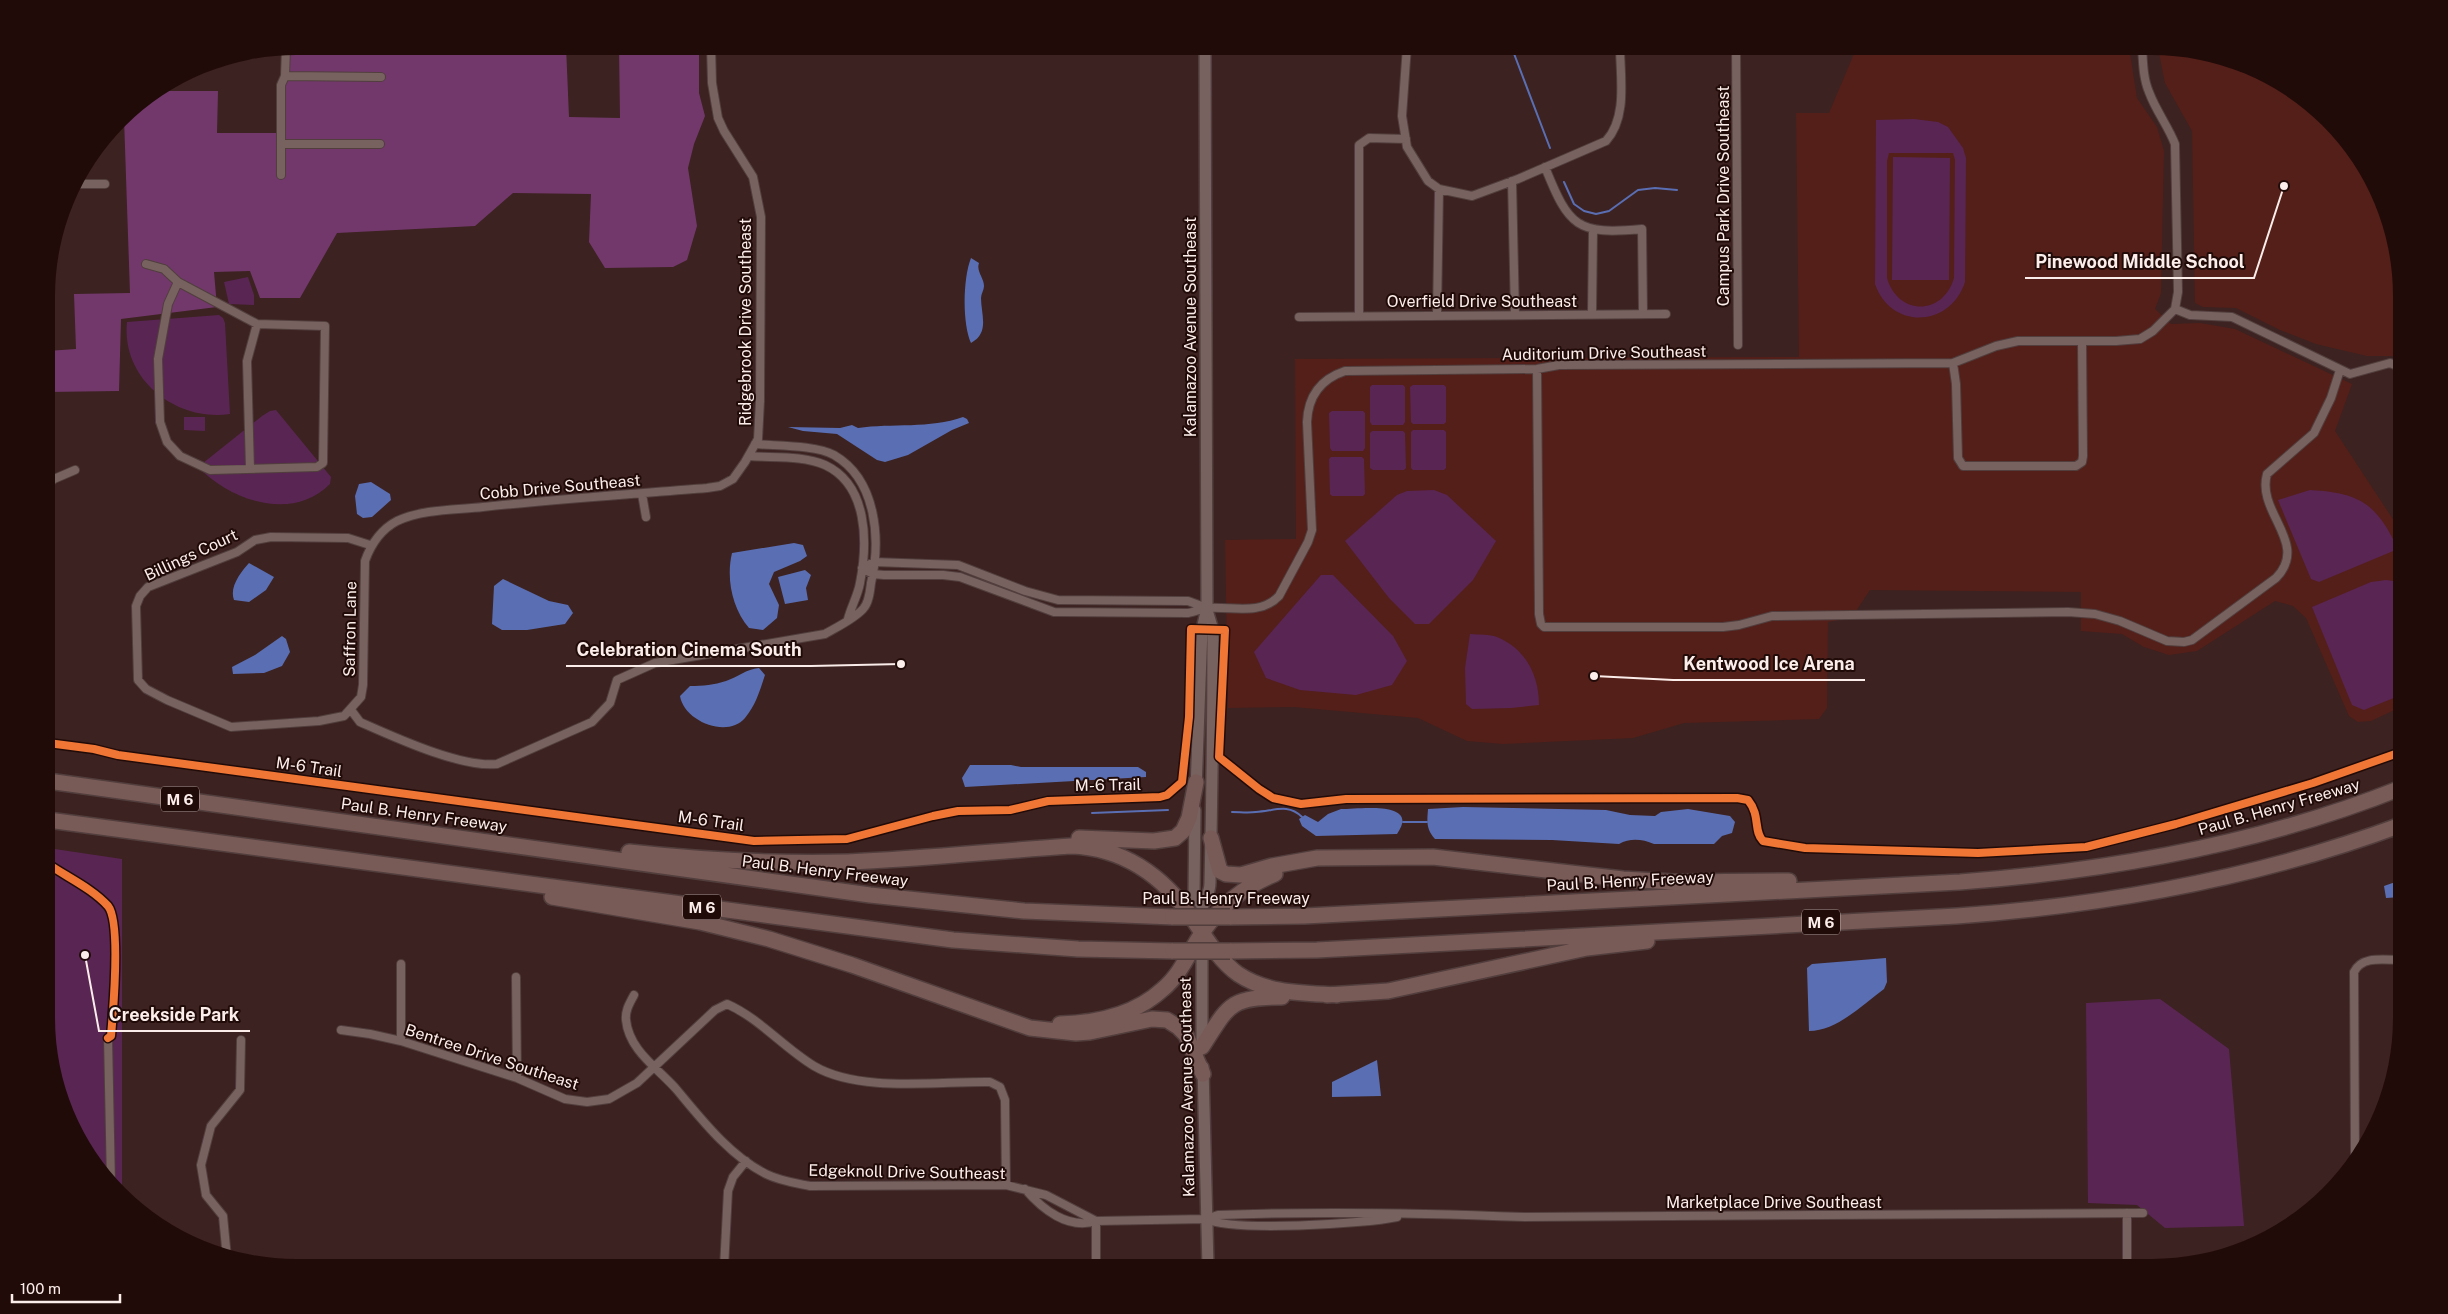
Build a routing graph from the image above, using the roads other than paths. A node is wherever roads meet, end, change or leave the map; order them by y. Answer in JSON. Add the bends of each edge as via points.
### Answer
{"nodes":[{"id":1,"x":711,"y":55,"type":"edge"},
{"id":2,"x":1205,"y":55,"type":"edge"},
{"id":3,"x":1406,"y":55,"type":"edge"},
{"id":4,"x":1620,"y":55,"type":"edge"},
{"id":5,"x":1736,"y":55,"type":"edge"},
{"id":6,"x":2143,"y":55,"type":"edge"},
{"id":7,"x":286,"y":56,"type":"edge"},
{"id":8,"x":285,"y":76,"type":"junction"},
{"id":9,"x":381,"y":77,"type":"dead end"},
{"id":10,"x":1406,"y":140,"type":"junction"},
{"id":11,"x":281,"y":144,"type":"junction"},
{"id":12,"x":380,"y":144,"type":"dead end"},
{"id":13,"x":1545,"y":167,"type":"junction"},
{"id":14,"x":281,"y":175,"type":"dead end"},
{"id":15,"x":1512,"y":181,"type":"junction"},
{"id":16,"x":82,"y":184,"type":"edge"},
{"id":17,"x":105,"y":184,"type":"dead end"},
{"id":18,"x":1440,"y":189,"type":"junction"},
{"id":19,"x":1593,"y":230,"type":"junction"},
{"id":20,"x":146,"y":264,"type":"dead end"},
{"id":21,"x":178,"y":282,"type":"junction"},
{"id":22,"x":2175,"y":309,"type":"junction"},
{"id":23,"x":1592,"y":314,"type":"junction"},
{"id":24,"x":1643,"y":314,"type":"junction"},
{"id":25,"x":1666,"y":314,"type":"dead end"},
{"id":26,"x":1437,"y":315,"type":"junction"},
{"id":27,"x":1515,"y":315,"type":"junction"},
{"id":28,"x":1360,"y":316,"type":"junction"},
{"id":29,"x":1299,"y":317,"type":"dead end"},
{"id":30,"x":257,"y":324,"type":"junction"},
{"id":31,"x":2082,"y":341,"type":"junction"},
{"id":32,"x":1738,"y":345,"type":"dead end"},
{"id":33,"x":1953,"y":363,"type":"junction"},
{"id":34,"x":2393,"y":364,"type":"edge"},
{"id":35,"x":1537,"y":369,"type":"junction"},
{"id":36,"x":2340,"y":370,"type":"junction"},
{"id":37,"x":755,"y":444,"type":"junction"},
{"id":38,"x":749,"y":456,"type":"junction"},
{"id":39,"x":250,"y":469,"type":"junction"},
{"id":40,"x":75,"y":470,"type":"dead end"},
{"id":41,"x":55,"y":479,"type":"edge"},
{"id":42,"x":642,"y":494,"type":"junction"},
{"id":43,"x":646,"y":517,"type":"dead end"},
{"id":44,"x":370,"y":545,"type":"junction"},
{"id":45,"x":874,"y":562,"type":"junction"},
{"id":46,"x":862,"y":568,"type":"junction"},
{"id":47,"x":873,"y":574,"type":"junction"},
{"id":48,"x":1207,"y":608,"type":"junction"},
{"id":49,"x":848,"y":619,"type":"junction"},
{"id":50,"x":351,"y":710,"type":"junction"},
{"id":51,"x":55,"y":782,"type":"edge"},
{"id":52,"x":1196,"y":782,"type":"junction"},
{"id":53,"x":2393,"y":791,"type":"edge"},
{"id":54,"x":312,"y":817,"type":"junction"},
{"id":55,"x":55,"y":821,"type":"edge"},
{"id":56,"x":2393,"y":828,"type":"edge"},
{"id":57,"x":1211,"y":838,"type":"junction"},
{"id":58,"x":232,"y":845,"type":"junction"},
{"id":59,"x":956,"y":854,"type":"junction"},
{"id":60,"x":1356,"y":858,"type":"junction"},
{"id":61,"x":1960,"y":882,"type":"junction"},
{"id":62,"x":1202,"y":906,"type":"junction"},
{"id":63,"x":1957,"y":916,"type":"junction"},
{"id":64,"x":1202,"y":933,"type":"junction"},
{"id":65,"x":2393,"y":960,"type":"edge"},
{"id":66,"x":401,"y":964,"type":"dead end"},
{"id":67,"x":516,"y":977,"type":"dead end"},
{"id":68,"x":634,"y":994,"type":"dead end"},
{"id":69,"x":1337,"y":995,"type":"junction"},
{"id":70,"x":956,"y":1002,"type":"junction"},
{"id":71,"x":341,"y":1030,"type":"dead end"},
{"id":72,"x":108,"y":1038,"type":"dead end"},
{"id":73,"x":241,"y":1040,"type":"dead end"},
{"id":74,"x":401,"y":1041,"type":"junction"},
{"id":75,"x":1202,"y":1047,"type":"junction"},
{"id":76,"x":654,"y":1068,"type":"junction"},
{"id":77,"x":1203,"y":1074,"type":"junction"},
{"id":78,"x":517,"y":1078,"type":"junction"},
{"id":79,"x":2356,"y":1146,"type":"edge"},
{"id":80,"x":746,"y":1161,"type":"junction"},
{"id":81,"x":111,"y":1172,"type":"edge"},
{"id":82,"x":1006,"y":1185,"type":"junction"},
{"id":83,"x":1025,"y":1190,"type":"junction"},
{"id":84,"x":2127,"y":1213,"type":"junction"},
{"id":85,"x":2143,"y":1213,"type":"dead end"},
{"id":86,"x":1406,"y":1215,"type":"junction"},
{"id":87,"x":1206,"y":1219,"type":"junction"},
{"id":88,"x":1096,"y":1221,"type":"junction"},
{"id":89,"x":226,"y":1249,"type":"edge"},
{"id":90,"x":724,"y":1259,"type":"edge"},
{"id":91,"x":1096,"y":1259,"type":"edge"},
{"id":92,"x":1208,"y":1259,"type":"edge"},
{"id":93,"x":2128,"y":1259,"type":"edge"}],
"edges":[{"from":1,"to":37,"type":"street","name":"Ridgebrook Drive Southeast","via":[[718,118],[753,177],[761,217],[760,401]]},
{"from":2,"to":48,"type":"main road","name":"Kalamazoo Avenue Southeast"},
{"from":3,"to":10,"type":"street","via":[[1402,116]]},
{"from":4,"to":13,"type":"street","via":[[1620,117],[1614,132],[1606,140]]},
{"from":5,"to":32,"type":"street","name":"Campus Park Drive Southeast"},
{"from":6,"to":22,"type":"street","via":[[2145,82],[2175,144],[2178,292]]},
{"from":7,"to":8,"type":"street"},
{"from":8,"to":9,"type":"street"},
{"from":8,"to":11,"type":"street","via":[[281,85]]},
{"from":10,"to":18,"type":"street","via":[[1407,148],[1428,180]]},
{"from":10,"to":28,"type":"street","via":[[1369,138],[1360,145]]},
{"from":11,"to":12,"type":"street"},
{"from":11,"to":14,"type":"street"},
{"from":13,"to":15,"type":"street"},
{"from":13,"to":19,"type":"street","via":[[1567,214],[1579,225]]},
{"from":15,"to":18,"type":"street","via":[[1472,196]]},
{"from":15,"to":27,"type":"street"},
{"from":16,"to":17,"type":"street"},
{"from":18,"to":26,"type":"street"},
{"from":19,"to":23,"type":"street"},
{"from":19,"to":24,"type":"street","via":[[1642,229]]},
{"from":20,"to":21,"type":"street","via":[[164,269]]},
{"from":21,"to":30,"type":"street"},
{"from":21,"to":39,"type":"street","via":[[168,304],[158,359],[160,422],[167,442],[180,456],[210,470]]},
{"from":22,"to":31,"type":"street","name":"Auditorium Drive Southeast","via":[[2140,339]]},
{"from":22,"to":36,"type":"street","via":[[2190,315],[2232,317]]},
{"from":23,"to":24,"type":"street","name":"Overfield Drive Southeast"},
{"from":23,"to":27,"type":"street","name":"Overfield Drive Southeast"},
{"from":24,"to":25,"type":"street","name":"Overfield Drive Southeast"},
{"from":26,"to":27,"type":"street","name":"Overfield Drive Southeast"},
{"from":26,"to":28,"type":"street","name":"Overfield Drive Southeast"},
{"from":28,"to":29,"type":"street","name":"Overfield Drive Southeast"},
{"from":30,"to":39,"type":"street","via":[[247,361]]},
{"from":30,"to":39,"type":"street","via":[[325,326],[325,458],[317,467]]},
{"from":31,"to":33,"type":"street","name":"Auditorium Drive Southeast","via":[[2018,341]]},
{"from":31,"to":33,"type":"street","via":[[2083,456],[2082,462],[2076,466],[1963,466],[1958,458]]},
{"from":33,"to":35,"type":"street","name":"Auditorium Drive Southeast","via":[[1559,365]]},
{"from":34,"to":36,"type":"street","via":[[2350,374]]},
{"from":35,"to":36,"type":"street","via":[[1539,620],[1544,627],[1723,626],[1772,616],[2068,612],[2095,614],[2176,642],[2192,640],[2285,569],[2288,550],[2266,496],[2265,480],[2270,469],[2314,434]]},
{"from":35,"to":48,"type":"street","name":"Auditorium Drive Southeast","via":[[1360,369],[1327,379],[1311,399],[1307,415],[1312,525],[1308,542],[1279,596],[1271,604],[1254,608]]},
{"from":37,"to":38,"type":"street","name":"Ridgebrook Drive Southeast"},
{"from":37,"to":45,"type":"street","via":[[816,449],[834,455],[849,466],[859,478],[869,502],[874,524]]},
{"from":38,"to":42,"type":"street","name":"Cobb Drive Southeast","via":[[732,479],[720,486]]},
{"from":38,"to":46,"type":"street","via":[[812,461],[824,464],[841,475],[858,498],[861,511]]},
{"from":40,"to":41,"type":"street"},
{"from":42,"to":43,"type":"street"},
{"from":42,"to":44,"type":"street","name":"Cobb Drive Southeast","via":[[589,496],[426,513],[387,527]]},
{"from":44,"to":50,"type":"street","name":"Saffron Lane","via":[[365,562],[364,685],[361,697]]},
{"from":44,"to":50,"type":"street","name":"Billings Court","via":[[348,538],[271,537],[255,540],[237,552],[148,588],[140,596],[135,615],[138,680],[146,689],[167,700],[231,727],[319,721],[344,716]]},
{"from":45,"to":46,"type":"street"},
{"from":45,"to":47,"type":"street"},
{"from":45,"to":48,"type":"street","via":[[958,565],[1048,598],[1188,601]]},
{"from":46,"to":47,"type":"street"},
{"from":46,"to":49,"type":"street"},
{"from":47,"to":48,"type":"street","via":[[960,577],[1054,612],[1188,613]]},
{"from":47,"to":49,"type":"street","via":[[864,608]]},
{"from":48,"to":52,"type":"main road","name":"Kalamazoo Avenue Southeast","via":[[1202,629]]},
{"from":48,"to":57,"type":"main road","name":"Kalamazoo Avenue Southeast","via":[[1213,630]]},
{"from":49,"to":50,"type":"street","via":[[825,634],[655,663],[617,680],[610,703],[592,722],[497,764],[483,765],[447,756],[360,722]]},
{"from":51,"to":54,"type":"highway","name":"Paul B. Henry Freeway","number":"M 6"},
{"from":52,"to":59,"type":"highway","via":[[1186,825],[1179,835],[1169,840],[1068,838]]},
{"from":52,"to":62,"type":"main road","name":"Kalamazoo Avenue Southeast","via":[[1194,894]]},
{"from":53,"to":61,"type":"highway","name":"Paul B. Henry Freeway","number":"M 6","via":[[2288,825],[2157,858],[2075,871]]},
{"from":54,"to":59,"type":"highway","via":[[717,860],[838,862]]},
{"from":54,"to":61,"type":"highway","name":"Paul B. Henry Freeway","number":"M 6","bridge":true,"via":[[961,906],[1075,914],[1173,917],[1323,915]]},
{"from":55,"to":58,"type":"highway","number":"M 6"},
{"from":56,"to":63,"type":"highway","number":"M 6","via":[[2262,868],[2175,888],[2060,906]]},
{"from":57,"to":60,"type":"highway","via":[[1218,867],[1226,874],[1241,875],[1310,859]]},
{"from":57,"to":62,"type":"main road","name":"Kalamazoo Avenue Southeast","via":[[1210,894]]},
{"from":58,"to":63,"type":"highway","number":"M 6","bridge":true,"via":[[953,940],[1078,949],[1317,950]]},
{"from":58,"to":70,"type":"highway","via":[[723,928],[794,946]]},
{"from":59,"to":64,"type":"highway","via":[[1070,846],[1113,853],[1139,864],[1161,880]]},
{"from":60,"to":61,"type":"highway","via":[[1433,857],[1623,880]]},
{"from":60,"to":64,"type":"highway","via":[[1301,865],[1256,881],[1224,906]]},
{"from":62,"to":64,"type":"main road","name":"Kalamazoo Avenue Southeast"},
{"from":63,"to":69,"type":"highway","via":[[1603,946],[1395,990]]},
{"from":64,"to":69,"type":"highway","via":[[1231,968],[1254,983],[1286,991]]},
{"from":64,"to":70,"type":"highway","via":[[1164,988],[1140,1006],[1111,1017],[1042,1023]]},
{"from":64,"to":75,"type":"main road","name":"Kalamazoo Avenue Southeast"},
{"from":65,"to":79,"type":"street","via":[[2370,960],[2357,965],[2354,972]]},
{"from":66,"to":74,"type":"street"},
{"from":67,"to":78,"type":"street"},
{"from":68,"to":76,"type":"street","name":"Edgeknoll Drive Southeast","via":[[627,1008],[626,1020],[637,1046]]},
{"from":69,"to":75,"type":"highway","via":[[1242,1000],[1224,1013]]},
{"from":70,"to":77,"type":"highway","via":[[1010,1022],[1062,1033],[1090,1032],[1152,1019],[1166,1020],[1186,1035]]},
{"from":71,"to":74,"type":"street","name":"Bentree Drive Southeast"},
{"from":72,"to":81,"type":"street"},
{"from":73,"to":89,"type":"street","via":[[240,1090],[211,1126],[201,1165],[206,1195],[223,1216]]},
{"from":74,"to":78,"type":"street","name":"Bentree Drive Southeast"},
{"from":75,"to":77,"type":"main road","name":"Kalamazoo Avenue Southeast"},
{"from":76,"to":78,"type":"street","name":"Bentree Drive Southeast","via":[[623,1093],[587,1102],[565,1100]]},
{"from":76,"to":80,"type":"street","name":"Edgeknoll Drive Southeast"},
{"from":76,"to":82,"type":"street","name":"Bentree Drive Southeast","via":[[727,1004],[815,1066],[844,1078],[887,1082],[990,1082],[1000,1087],[1005,1100]]},
{"from":77,"to":87,"type":"main road","name":"Kalamazoo Avenue Southeast"},
{"from":80,"to":82,"type":"street","name":"Edgeknoll Drive Southeast","via":[[766,1174],[810,1186]]},
{"from":80,"to":90,"type":"street","via":[[733,1177],[728,1191]]},
{"from":82,"to":83,"type":"street","name":"Edgeknoll Drive Southeast"},
{"from":83,"to":88,"type":"street","name":"Edgeknoll Drive Southeast","via":[[1046,1195]]},
{"from":83,"to":88,"type":"street","name":"Edgeknoll Drive Southeast","via":[[1037,1203],[1060,1217],[1079,1224]]},
{"from":84,"to":85,"type":"street","name":"Marketplace Drive Southeast"},
{"from":84,"to":86,"type":"street","name":"Marketplace Drive Southeast"},
{"from":84,"to":93,"type":"street"},
{"from":86,"to":87,"type":"street","name":"Marketplace Drive Southeast","via":[[1274,1213],[1218,1215]]},
{"from":86,"to":87,"type":"street","name":"Marketplace Drive Southeast","via":[[1366,1222],[1263,1225],[1218,1224]]},
{"from":87,"to":88,"type":"street","name":"Edgeknoll Drive Southeast"},
{"from":87,"to":92,"type":"main road","name":"Kalamazoo Avenue Southeast"},
{"from":88,"to":91,"type":"street"}]}
